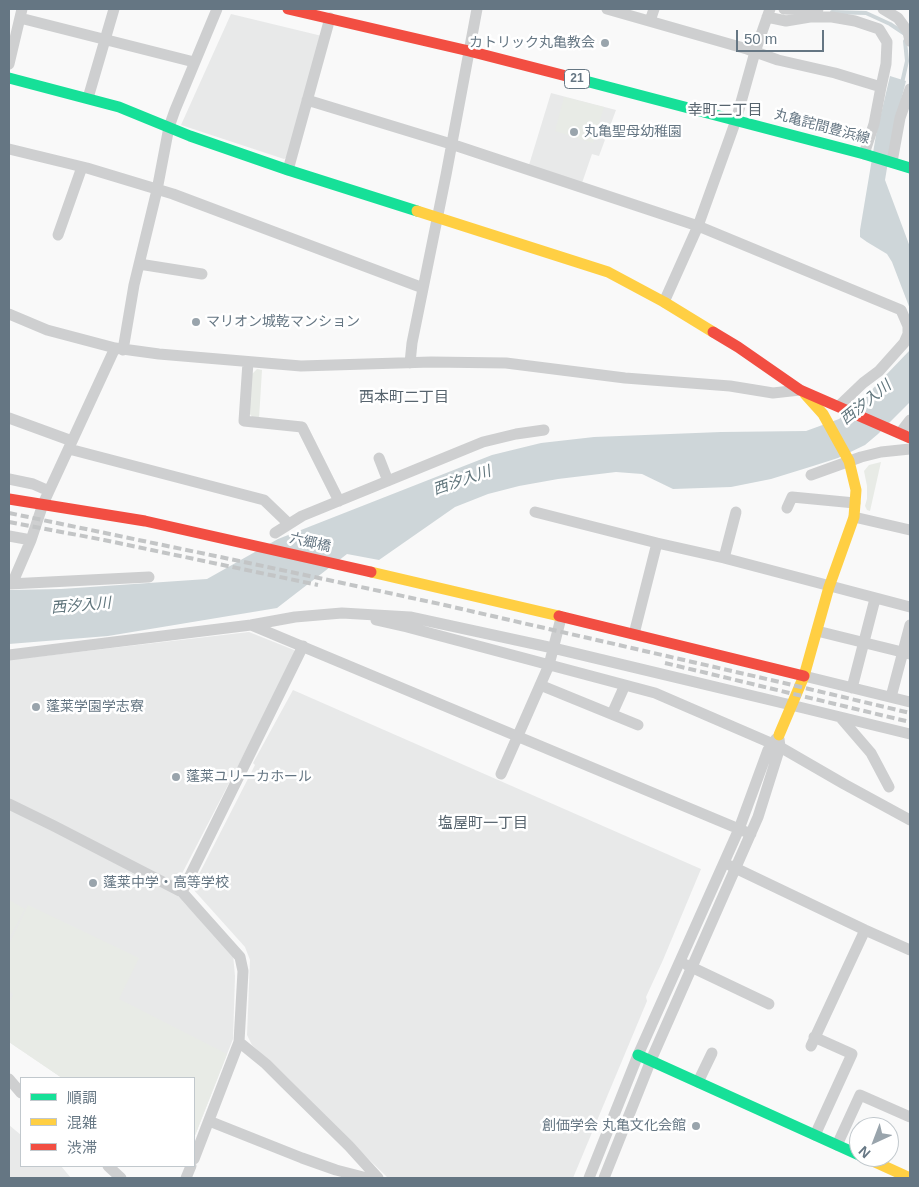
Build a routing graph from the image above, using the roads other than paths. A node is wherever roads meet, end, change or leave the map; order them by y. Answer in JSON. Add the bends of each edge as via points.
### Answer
{"nodes":[{"id":1,"x":114,"y":9,"type":"edge"},
{"id":2,"x":217,"y":9,"type":"edge"},
{"id":3,"x":288,"y":9,"type":"edge"},
{"id":4,"x":477,"y":9,"type":"edge"},
{"id":5,"x":606,"y":9,"type":"edge"},
{"id":6,"x":654,"y":9,"type":"edge"},
{"id":7,"x":784,"y":9,"type":"edge"},
{"id":8,"x":818,"y":9,"type":"edge"},
{"id":9,"x":883,"y":9,"type":"edge"},
{"id":10,"x":21,"y":13,"type":"edge"},
{"id":11,"x":769,"y":13,"type":"edge"},
{"id":12,"x":330,"y":18,"type":"junction"},
{"id":13,"x":650,"y":22,"type":"junction"},
{"id":14,"x":105,"y":39,"type":"junction"},
{"id":15,"x":910,"y":41,"type":"edge"},
{"id":16,"x":469,"y":51,"type":"junction"},
{"id":17,"x":755,"y":52,"type":"junction"},
{"id":18,"x":194,"y":62,"type":"junction"},
{"id":19,"x":9,"y":64,"type":"edge"},
{"id":20,"x":9,"y":78,"type":"edge"},
{"id":21,"x":881,"y":87,"type":"junction"},
{"id":22,"x":910,"y":93,"type":"edge"},
{"id":23,"x":88,"y":98,"type":"junction"},
{"id":24,"x":307,"y":100,"type":"junction"},
{"id":25,"x":736,"y":120,"type":"junction"},
{"id":26,"x":169,"y":127,"type":"junction"},
{"id":27,"x":451,"y":144,"type":"junction"},
{"id":28,"x":9,"y":149,"type":"edge"},
{"id":29,"x":864,"y":154,"type":"junction"},
{"id":30,"x":892,"y":162,"type":"junction"},
{"id":31,"x":82,"y":167,"type":"junction"},
{"id":32,"x":910,"y":168,"type":"edge"},
{"id":33,"x":288,"y":170,"type":"junction"},
{"id":34,"x":157,"y":190,"type":"junction"},
{"id":35,"x":438,"y":217,"type":"junction"},
{"id":36,"x":698,"y":226,"type":"junction"},
{"id":37,"x":58,"y":235,"type":"dead end"},
{"id":38,"x":139,"y":264,"type":"junction"},
{"id":39,"x":202,"y":274,"type":"dead end"},
{"id":40,"x":423,"y":288,"type":"junction"},
{"id":41,"x":664,"y":302,"type":"junction"},
{"id":42,"x":9,"y":314,"type":"edge"},
{"id":43,"x":119,"y":349,"type":"junction"},
{"id":44,"x":248,"y":362,"type":"junction"},
{"id":45,"x":410,"y":363,"type":"junction"},
{"id":46,"x":800,"y":390,"type":"junction"},
{"id":47,"x":841,"y":407,"type":"junction"},
{"id":48,"x":9,"y":418,"type":"edge"},
{"id":49,"x":910,"y":420,"type":"edge"},
{"id":50,"x":544,"y":430,"type":"dead end"},
{"id":51,"x":901,"y":434,"type":"edge"},
{"id":52,"x":70,"y":445,"type":"junction"},
{"id":53,"x":910,"y":449,"type":"edge"},
{"id":54,"x":379,"y":458,"type":"dead end"},
{"id":55,"x":848,"y":459,"type":"junction"},
{"id":56,"x":811,"y":475,"type":"dead end"},
{"id":57,"x":9,"y":479,"type":"edge"},
{"id":58,"x":388,"y":481,"type":"junction"},
{"id":59,"x":50,"y":491,"type":"junction"},
{"id":60,"x":9,"y":499,"type":"edge"},
{"id":61,"x":339,"y":501,"type":"junction"},
{"id":62,"x":855,"y":503,"type":"junction"},
{"id":63,"x":43,"y":504,"type":"junction"},
{"id":64,"x":787,"y":508,"type":"dead end"},
{"id":65,"x":535,"y":512,"type":"dead end"},
{"id":66,"x":736,"y":512,"type":"dead end"},
{"id":67,"x":854,"y":517,"type":"junction"},
{"id":68,"x":289,"y":524,"type":"junction"},
{"id":69,"x":910,"y":530,"type":"edge"},
{"id":70,"x":275,"y":533,"type":"dead end"},
{"id":71,"x":9,"y":536,"type":"edge"},
{"id":72,"x":31,"y":540,"type":"junction"},
{"id":73,"x":657,"y":542,"type":"junction"},
{"id":74,"x":724,"y":558,"type":"junction"},
{"id":75,"x":149,"y":577,"type":"dead end"},
{"id":76,"x":10,"y":584,"type":"edge"},
{"id":77,"x":829,"y":587,"type":"junction"},
{"id":78,"x":875,"y":599,"type":"junction"},
{"id":79,"x":910,"y":608,"type":"edge"},
{"id":80,"x":342,"y":612,"type":"junction"},
{"id":81,"x":560,"y":618,"type":"junction"},
{"id":82,"x":910,"y":625,"type":"edge"},
{"id":83,"x":251,"y":626,"type":"junction"},
{"id":84,"x":817,"y":632,"type":"junction"},
{"id":85,"x":634,"y":634,"type":"junction"},
{"id":86,"x":864,"y":643,"type":"junction"},
{"id":87,"x":303,"y":646,"type":"junction"},
{"id":88,"x":553,"y":648,"type":"junction"},
{"id":89,"x":907,"y":653,"type":"edge"},
{"id":90,"x":9,"y":655,"type":"edge"},
{"id":91,"x":549,"y":665,"type":"junction"},
{"id":92,"x":804,"y":676,"type":"junction"},
{"id":93,"x":540,"y":685,"type":"junction"},
{"id":94,"x":625,"y":685,"type":"junction"},
{"id":95,"x":852,"y":688,"type":"junction"},
{"id":96,"x":891,"y":697,"type":"junction"},
{"id":97,"x":910,"y":702,"type":"edge"},
{"id":98,"x":791,"y":705,"type":"junction"},
{"id":99,"x":612,"y":714,"type":"junction"},
{"id":100,"x":840,"y":717,"type":"junction"},
{"id":101,"x":638,"y":725,"type":"dead end"},
{"id":102,"x":910,"y":734,"type":"edge"},
{"id":103,"x":517,"y":736,"type":"junction"},
{"id":104,"x":777,"y":742,"type":"junction"},
{"id":105,"x":501,"y":774,"type":"dead end"},
{"id":106,"x":889,"y":787,"type":"dead end"},
{"id":107,"x":9,"y":804,"type":"edge"},
{"id":108,"x":910,"y":820,"type":"edge"},
{"id":109,"x":739,"y":829,"type":"junction"},
{"id":110,"x":751,"y":834,"type":"junction"},
{"id":111,"x":724,"y":863,"type":"junction"},
{"id":112,"x":736,"y":868,"type":"junction"},
{"id":113,"x":182,"y":892,"type":"junction"},
{"id":114,"x":865,"y":930,"type":"junction"},
{"id":115,"x":910,"y":950,"type":"edge"},
{"id":116,"x":679,"y":961,"type":"junction"},
{"id":117,"x":692,"y":967,"type":"junction"},
{"id":118,"x":768,"y":1004,"type":"dead end"},
{"id":119,"x":239,"y":1042,"type":"junction"},
{"id":120,"x":712,"y":1053,"type":"dead end"},
{"id":121,"x":638,"y":1054,"type":"junction"},
{"id":122,"x":651,"y":1060,"type":"junction"},
{"id":123,"x":9,"y":1079,"type":"edge"},
{"id":124,"x":698,"y":1082,"type":"junction"},
{"id":125,"x":20,"y":1092,"type":"edge"},
{"id":126,"x":910,"y":1117,"type":"edge"},
{"id":127,"x":209,"y":1121,"type":"junction"},
{"id":128,"x":815,"y":1135,"type":"junction"},
{"id":129,"x":837,"y":1145,"type":"junction"},
{"id":130,"x":849,"y":1150,"type":"edge"},
{"id":131,"x":195,"y":1156,"type":"edge"},
{"id":132,"x":109,"y":1167,"type":"edge"},
{"id":133,"x":886,"y":1167,"type":"edge"},
{"id":134,"x":120,"y":1178,"type":"edge"},
{"id":135,"x":367,"y":1178,"type":"edge"},
{"id":136,"x":378,"y":1178,"type":"edge"},
{"id":137,"x":588,"y":1178,"type":"edge"},
{"id":138,"x":604,"y":1178,"type":"edge"},
{"id":139,"x":910,"y":1178,"type":"edge"}],
"edges":[{"from":1,"to":14,"type":"street"},
{"from":2,"to":18,"type":"street"},
{"from":3,"to":12,"type":"street","name":"丸亀詫間豊浜線","number":"21"},
{"from":4,"to":16,"type":"street"},
{"from":5,"to":13,"type":"street"},
{"from":6,"to":13,"type":"street"},
{"from":7,"to":8,"type":"street"},
{"from":9,"to":15,"type":"street","via":[[898,18]]},
{"from":10,"to":14,"type":"street"},
{"from":10,"to":19,"type":"street"},
{"from":11,"to":17,"type":"street"},
{"from":11,"to":21,"type":"street","via":[[786,21],[832,17],[879,29],[888,42]]},
{"from":12,"to":16,"type":"street","name":"丸亀詫間豊浜線","number":"21"},
{"from":12,"to":24,"type":"street"},
{"from":13,"to":17,"type":"street"},
{"from":14,"to":18,"type":"street"},
{"from":14,"to":23,"type":"street"},
{"from":16,"to":25,"type":"street","name":"丸亀詫間豊浜線","number":"21"},
{"from":16,"to":27,"type":"street"},
{"from":17,"to":21,"type":"street"},
{"from":17,"to":25,"type":"street"},
{"from":18,"to":26,"type":"street"},
{"from":20,"to":23,"type":"street"},
{"from":21,"to":29,"type":"street"},
{"from":22,"to":30,"type":"street","via":[[900,118]]},
{"from":23,"to":26,"type":"street"},
{"from":24,"to":27,"type":"street"},
{"from":24,"to":33,"type":"street"},
{"from":25,"to":29,"type":"street","name":"丸亀詫間豊浜線","number":"21"},
{"from":25,"to":36,"type":"street"},
{"from":26,"to":33,"type":"street"},
{"from":26,"to":34,"type":"street"},
{"from":27,"to":35,"type":"street"},
{"from":27,"to":36,"type":"street"},
{"from":28,"to":31,"type":"street"},
{"from":29,"to":30,"type":"street","name":"丸亀詫間豊浜線","number":"21"},
{"from":30,"to":32,"type":"street","name":"丸亀詫間豊浜線","number":"21"},
{"from":31,"to":34,"type":"street"},
{"from":31,"to":37,"type":"street"},
{"from":33,"to":35,"type":"street"},
{"from":34,"to":38,"type":"street"},
{"from":34,"to":40,"type":"street"},
{"from":35,"to":40,"type":"street"},
{"from":35,"to":41,"type":"street","via":[[608,272]]},
{"from":36,"to":41,"type":"street"},
{"from":36,"to":47,"type":"street","via":[[901,310],[908,326],[904,343]]},
{"from":38,"to":39,"type":"street"},
{"from":38,"to":43,"type":"street"},
{"from":40,"to":45,"type":"street"},
{"from":41,"to":46,"type":"street"},
{"from":42,"to":43,"type":"street","via":[[47,330]]},
{"from":43,"to":44,"type":"street"},
{"from":43,"to":52,"type":"street"},
{"from":44,"to":45,"type":"street","via":[[301,366]]},
{"from":44,"to":61,"type":"street","via":[[244,421],[302,427]]},
{"from":45,"to":46,"type":"street","via":[[506,363],[773,393]]},
{"from":46,"to":47,"type":"street"},
{"from":46,"to":55,"type":"street","via":[[823,414]]},
{"from":47,"to":51,"type":"street"},
{"from":48,"to":52,"type":"street"},
{"from":49,"to":51,"type":"street"},
{"from":50,"to":58,"type":"street","via":[[483,442]]},
{"from":52,"to":59,"type":"street"},
{"from":52,"to":68,"type":"street","via":[[264,500]]},
{"from":53,"to":55,"type":"street"},
{"from":54,"to":58,"type":"street"},
{"from":55,"to":56,"type":"street"},
{"from":55,"to":62,"type":"street","via":[[856,490]]},
{"from":57,"to":59,"type":"street"},
{"from":58,"to":61,"type":"street"},
{"from":59,"to":63,"type":"street"},
{"from":60,"to":63,"type":"street","name":"六郷橋"},
{"from":61,"to":68,"type":"street"},
{"from":62,"to":64,"type":"street","via":[[792,497]]},
{"from":62,"to":67,"type":"street"},
{"from":63,"to":72,"type":"street"},
{"from":63,"to":81,"type":"street","name":"六郷橋","via":[[145,521],[264,547]]},
{"from":65,"to":73,"type":"street"},
{"from":66,"to":74,"type":"street"},
{"from":67,"to":69,"type":"street"},
{"from":67,"to":77,"type":"street"},
{"from":68,"to":70,"type":"street"},
{"from":71,"to":72,"type":"street"},
{"from":72,"to":76,"type":"street"},
{"from":73,"to":74,"type":"street"},
{"from":73,"to":85,"type":"street"},
{"from":74,"to":77,"type":"street"},
{"from":75,"to":76,"type":"street"},
{"from":77,"to":78,"type":"street"},
{"from":77,"to":84,"type":"street"},
{"from":78,"to":79,"type":"street"},
{"from":78,"to":86,"type":"street"},
{"from":80,"to":83,"type":"street"},
{"from":80,"to":88,"type":"street","via":[[410,617]]},
{"from":80,"to":91,"type":"street"},
{"from":81,"to":85,"type":"street","name":"六郷橋"},
{"from":81,"to":88,"type":"street"},
{"from":82,"to":89,"type":"street"},
{"from":83,"to":87,"type":"street"},
{"from":83,"to":90,"type":"street"},
{"from":84,"to":86,"type":"street"},
{"from":84,"to":92,"type":"street"},
{"from":85,"to":92,"type":"street","name":"六郷橋"},
{"from":86,"to":89,"type":"street"},
{"from":86,"to":95,"type":"street"},
{"from":87,"to":103,"type":"street"},
{"from":87,"to":113,"type":"street"},
{"from":88,"to":91,"type":"street"},
{"from":88,"to":98,"type":"street"},
{"from":89,"to":96,"type":"street"},
{"from":91,"to":93,"type":"street"},
{"from":91,"to":94,"type":"street"},
{"from":92,"to":95,"type":"street"},
{"from":92,"to":98,"type":"street"},
{"from":93,"to":99,"type":"street"},
{"from":93,"to":103,"type":"street"},
{"from":94,"to":99,"type":"street"},
{"from":94,"to":104,"type":"street","via":[[655,693]]},
{"from":95,"to":96,"type":"street"},
{"from":96,"to":97,"type":"street"},
{"from":98,"to":100,"type":"street"},
{"from":98,"to":104,"type":"street"},
{"from":99,"to":101,"type":"street"},
{"from":100,"to":102,"type":"street"},
{"from":100,"to":106,"type":"street","via":[[871,753]]},
{"from":103,"to":105,"type":"street"},
{"from":103,"to":109,"type":"street"},
{"from":104,"to":108,"type":"street"},
{"from":104,"to":109,"type":"street","via":[[768,750]]},
{"from":104,"to":110,"type":"street"},
{"from":107,"to":113,"type":"street"},
{"from":109,"to":110,"type":"street"},
{"from":109,"to":111,"type":"street"},
{"from":110,"to":112,"type":"street"},
{"from":111,"to":112,"type":"street"},
{"from":111,"to":116,"type":"street"},
{"from":112,"to":114,"type":"street"},
{"from":112,"to":117,"type":"street"},
{"from":113,"to":119,"type":"street","via":[[240,957],[243,971]]},
{"from":114,"to":115,"type":"street"},
{"from":114,"to":128,"type":"street","via":[[813,1042],[852,1054]]},
{"from":116,"to":117,"type":"street"},
{"from":116,"to":121,"type":"street"},
{"from":117,"to":118,"type":"street"},
{"from":117,"to":122,"type":"street"},
{"from":119,"to":127,"type":"street"},
{"from":119,"to":136,"type":"street","via":[[266,1064]]},
{"from":120,"to":124,"type":"street"},
{"from":121,"to":122,"type":"street"},
{"from":121,"to":137,"type":"street"},
{"from":122,"to":124,"type":"street"},
{"from":122,"to":138,"type":"street"},
{"from":123,"to":125,"type":"street"},
{"from":124,"to":128,"type":"street"},
{"from":126,"to":129,"type":"street","via":[[860,1095]]},
{"from":127,"to":131,"type":"street"},
{"from":127,"to":135,"type":"street","via":[[302,1158]]},
{"from":128,"to":129,"type":"street"},
{"from":129,"to":130,"type":"street"},
{"from":132,"to":134,"type":"street"},
{"from":133,"to":139,"type":"street"}]}
